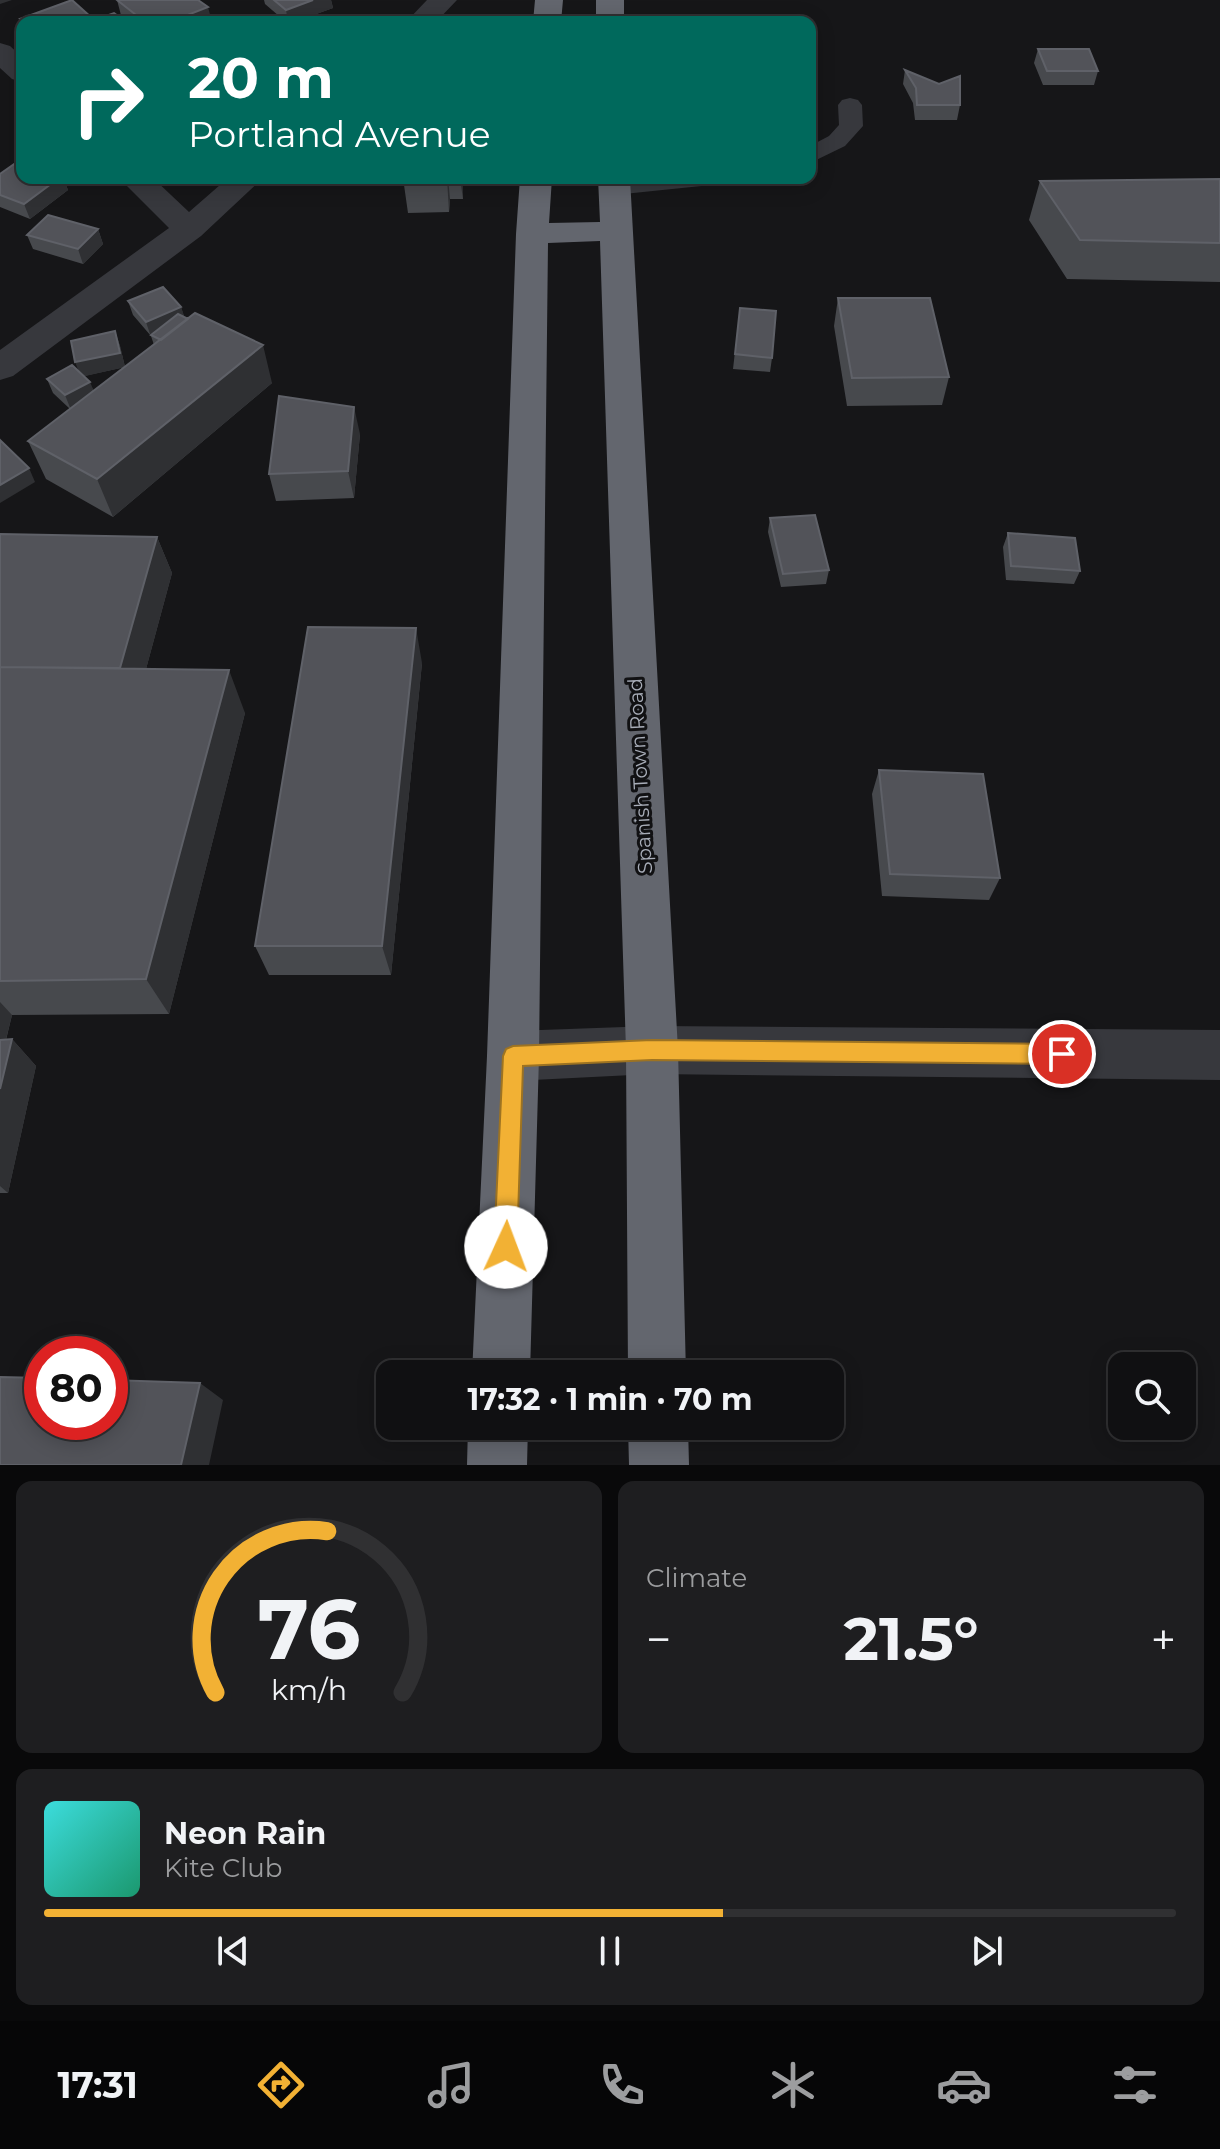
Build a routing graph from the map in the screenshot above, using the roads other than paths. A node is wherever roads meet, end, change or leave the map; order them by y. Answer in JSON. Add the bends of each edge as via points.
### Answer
{"nodes":[{"id":1,"x":443,"y":0,"type":"edge"},
{"id":2,"x":426,"y":16,"type":"edge"},
{"id":3,"x":0,"y":52,"type":"edge"},
{"id":4,"x":16,"y":67,"type":"edge"},
{"id":5,"x":850,"y":105,"type":"dead end"},
{"id":6,"x":816,"y":153,"type":"edge"},
{"id":7,"x":141,"y":184,"type":"edge"},
{"id":8,"x":240,"y":184,"type":"edge"},
{"id":9,"x":536,"y":184,"type":"edge"},
{"id":10,"x":684,"y":184,"type":"edge"},
{"id":11,"x":615,"y":199,"type":"edge"},
{"id":12,"x":189,"y":229,"type":"junction"},
{"id":13,"x":532,"y":234,"type":"junction"},
{"id":14,"x":0,"y":368,"type":"edge"},
{"id":15,"x":652,"y":1050,"type":"junction"},
{"id":16,"x":1220,"y":1055,"type":"edge"},
{"id":17,"x":513,"y":1056,"type":"junction"},
{"id":18,"x":502,"y":1360,"type":"edge"},
{"id":19,"x":657,"y":1360,"type":"edge"},
{"id":20,"x":498,"y":1440,"type":"edge"},
{"id":21,"x":658,"y":1440,"type":"edge"},
{"id":22,"x":497,"y":1465,"type":"edge"},
{"id":23,"x":659,"y":1465,"type":"edge"}],
"edges":[{"from":1,"to":2,"type":"street"},
{"from":3,"to":4,"type":"street"},
{"from":5,"to":6,"type":"lane","via":[[851,126]]},
{"from":7,"to":12,"type":"street"},
{"from":8,"to":12,"type":"street"},
{"from":9,"to":13,"type":"highway"},
{"from":10,"to":11,"type":"lane"},
{"from":11,"to":13,"type":"highway"},
{"from":11,"to":15,"type":"highway","name":"Spanish Town Road"},
{"from":12,"to":14,"type":"street"},
{"from":13,"to":17,"type":"highway"},
{"from":15,"to":16,"type":"street"},
{"from":15,"to":17,"type":"street"},
{"from":15,"to":19,"type":"highway","name":"Spanish Town Road"},
{"from":17,"to":18,"type":"highway"},
{"from":20,"to":22,"type":"highway"},
{"from":21,"to":23,"type":"highway"}]}
